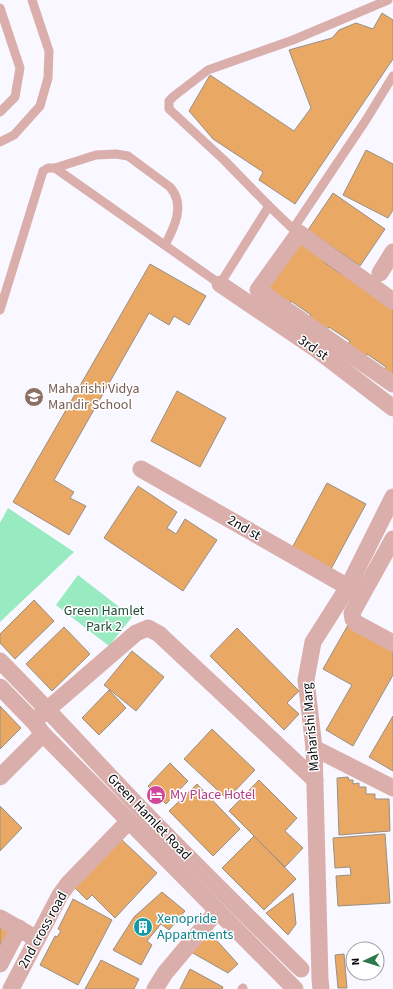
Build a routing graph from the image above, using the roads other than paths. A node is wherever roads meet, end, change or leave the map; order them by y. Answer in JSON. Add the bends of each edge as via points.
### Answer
{"nodes":[{"id":1,"x":32,"y":0,"type":"edge"},
{"id":2,"x":388,"y":0,"type":"edge"},
{"id":3,"x":0,"y":8,"type":"edge"},
{"id":4,"x":393,"y":76,"type":"edge"},
{"id":5,"x":0,"y":112,"type":"edge"},
{"id":6,"x":0,"y":142,"type":"edge"},
{"id":7,"x":55,"y":168,"type":"junction"},
{"id":8,"x":269,"y":206,"type":"junction"},
{"id":9,"x":165,"y":245,"type":"junction"},
{"id":10,"x":393,"y":252,"type":"edge"},
{"id":11,"x":380,"y":273,"type":"dead end"},
{"id":12,"x":225,"y":288,"type":"junction"},
{"id":13,"x":393,"y":301,"type":"edge"},
{"id":14,"x":0,"y":310,"type":"edge"},
{"id":15,"x":325,"y":346,"type":"junction"},
{"id":16,"x":393,"y":384,"type":"edge"},
{"id":17,"x":393,"y":408,"type":"edge"},
{"id":18,"x":141,"y":469,"type":"dead end"},
{"id":19,"x":393,"y":497,"type":"edge"},
{"id":20,"x":378,"y":526,"type":"junction"},
{"id":21,"x":393,"y":535,"type":"edge"},
{"id":22,"x":393,"y":539,"type":"edge"},
{"id":23,"x":348,"y":587,"type":"junction"},
{"id":24,"x":393,"y":643,"type":"edge"},
{"id":25,"x":0,"y":661,"type":"edge"},
{"id":26,"x":0,"y":687,"type":"edge"},
{"id":27,"x":48,"y":710,"type":"junction"},
{"id":28,"x":38,"y":728,"type":"junction"},
{"id":29,"x":314,"y":748,"type":"junction"},
{"id":30,"x":0,"y":777,"type":"edge"},
{"id":31,"x":315,"y":780,"type":"junction"},
{"id":32,"x":393,"y":788,"type":"edge"},
{"id":33,"x":129,"y":821,"type":"junction"},
{"id":34,"x":217,"y":911,"type":"junction"},
{"id":35,"x":0,"y":918,"type":"edge"},
{"id":36,"x":19,"y":928,"type":"junction"},
{"id":37,"x":38,"y":939,"type":"junction"},
{"id":38,"x":0,"y":964,"type":"edge"},
{"id":39,"x":312,"y":976,"type":"edge"},
{"id":40,"x":292,"y":986,"type":"edge"},
{"id":41,"x":11,"y":989,"type":"edge"},
{"id":42,"x":156,"y":989,"type":"edge"}],
"edges":[{"from":1,"to":6,"type":"lane","via":[[49,51],[48,78],[40,106],[14,135]]},
{"from":2,"to":8,"type":"lane","via":[[293,40],[208,70],[169,101],[169,109]]},
{"from":3,"to":5,"type":"lane","via":[[20,68],[15,97]]},
{"from":4,"to":8,"type":"lane","via":[[293,229]]},
{"from":7,"to":9,"type":"lane"},
{"from":7,"to":9,"type":"lane","via":[[96,155],[128,156],[176,193],[178,212],[175,226]]},
{"from":7,"to":14,"type":"lane","via":[[43,171]]},
{"from":8,"to":12,"type":"lane"},
{"from":9,"to":12,"type":"lane"},
{"from":10,"to":11,"type":"street"},
{"from":12,"to":15,"type":"street","name":"3rd st"},
{"from":13,"to":15,"type":"street","via":[[299,233],[258,290]]},
{"from":15,"to":16,"type":"street"},
{"from":15,"to":17,"type":"street","name":"3rd st"},
{"from":18,"to":23,"type":"street","name":"2nd st"},
{"from":19,"to":20,"type":"street","name":"Maharishi Marg"},
{"from":20,"to":21,"type":"street"},
{"from":20,"to":23,"type":"street","name":"Maharishi Marg"},
{"from":22,"to":24,"type":"street","via":[[352,613],[356,623]]},
{"from":23,"to":29,"type":"street","name":"Maharishi Marg","via":[[313,642],[306,680]]},
{"from":25,"to":27,"type":"street","name":"Green Hamlet Road"},
{"from":26,"to":28,"type":"street","name":"Green Hamlet Road"},
{"from":27,"to":28,"type":"street"},
{"from":27,"to":31,"type":"street","via":[[136,633],[148,628],[159,634]]},
{"from":27,"to":39,"type":"street","name":"Green Hamlet Road","via":[[141,809]]},
{"from":28,"to":30,"type":"street"},
{"from":28,"to":33,"type":"street","name":"Green Hamlet Road"},
{"from":29,"to":31,"type":"street","name":"Maharishi Marg"},
{"from":29,"to":32,"type":"street"},
{"from":31,"to":39,"type":"street","name":"Maharishi Marg"},
{"from":33,"to":34,"type":"street","name":"Green Hamlet Road"},
{"from":33,"to":37,"type":"street","name":"2nd cross road","via":[[68,884]]},
{"from":34,"to":40,"type":"street","name":"Green Hamlet Road"},
{"from":34,"to":42,"type":"street","via":[[165,973]]},
{"from":35,"to":36,"type":"street"},
{"from":36,"to":37,"type":"street"},
{"from":36,"to":38,"type":"street"},
{"from":37,"to":41,"type":"street","name":"2nd cross road"},
{"from":39,"to":40,"type":"street","via":[[295,972]]}]}
